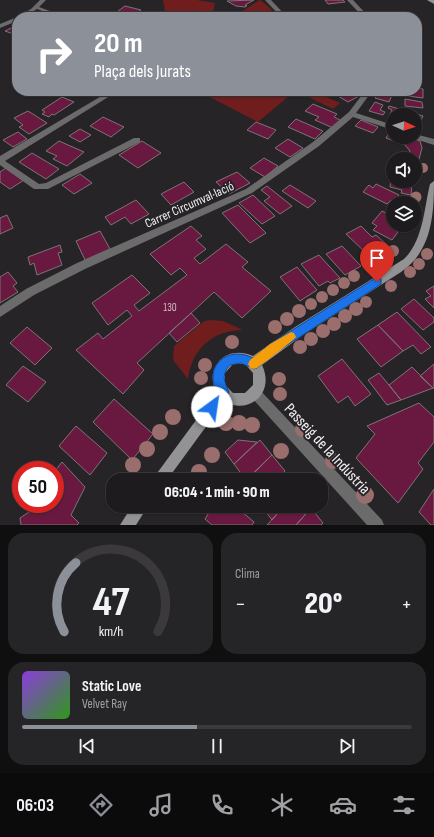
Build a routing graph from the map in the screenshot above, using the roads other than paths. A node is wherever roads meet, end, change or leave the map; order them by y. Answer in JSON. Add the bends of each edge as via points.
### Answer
{"nodes":[{"id":1,"x":43,"y":0,"type":"edge"},
{"id":2,"x":268,"y":0,"type":"edge"},
{"id":3,"x":350,"y":0,"type":"edge"},
{"id":4,"x":430,"y":0,"type":"edge"},
{"id":5,"x":434,"y":2,"type":"edge"},
{"id":6,"x":35,"y":7,"type":"junction"},
{"id":7,"x":28,"y":12,"type":"edge"},
{"id":8,"x":49,"y":12,"type":"edge"},
{"id":9,"x":280,"y":12,"type":"edge"},
{"id":10,"x":361,"y":12,"type":"edge"},
{"id":11,"x":12,"y":21,"type":"edge"},
{"id":12,"x":0,"y":26,"type":"edge"},
{"id":13,"x":107,"y":96,"type":"edge"},
{"id":14,"x":365,"y":96,"type":"edge"},
{"id":15,"x":352,"y":114,"type":"junction"},
{"id":16,"x":386,"y":126,"type":"edge"},
{"id":17,"x":422,"y":138,"type":"edge"},
{"id":18,"x":137,"y":140,"type":"dead end"},
{"id":19,"x":434,"y":142,"type":"edge"},
{"id":20,"x":0,"y":161,"type":"edge"},
{"id":21,"x":434,"y":184,"type":"edge"},
{"id":22,"x":0,"y":312,"type":"edge"},
{"id":23,"x":254,"y":364,"type":"junction"},
{"id":24,"x":223,"y":392,"type":"junction"},
{"id":25,"x":255,"y":394,"type":"junction"},
{"id":26,"x":164,"y":473,"type":"edge"},
{"id":27,"x":136,"y":513,"type":"edge"},
{"id":28,"x":127,"y":525,"type":"edge"},
{"id":29,"x":377,"y":525,"type":"edge"}],
"edges":[{"from":1,"to":6,"type":"street"},
{"from":2,"to":9,"type":"street"},
{"from":3,"to":10,"type":"street"},
{"from":4,"to":5,"type":"main road"},
{"from":6,"to":7,"type":"street"},
{"from":6,"to":8,"type":"street"},
{"from":11,"to":12,"type":"street"},
{"from":13,"to":20,"type":"street"},
{"from":14,"to":15,"type":"street","name":"Carrer Circumval·lació"},
{"from":15,"to":16,"type":"street"},
{"from":15,"to":22,"type":"street","name":"Carrer Circumval·lació","via":[[316,144],[249,191],[81,266],[30,292]]},
{"from":17,"to":19,"type":"street"},
{"from":18,"to":20,"type":"street","via":[[42,187],[37,187]]},
{"from":21,"to":23,"type":"main road","via":[[415,254],[359,294],[274,347]]},
{"from":23,"to":24,"type":"main road","via":[[238,358],[223,364],[218,380]]},
{"from":23,"to":25,"type":"main road","via":[[260,380]]},
{"from":24,"to":25,"type":"main road","via":[[232,399],[239,400]]},
{"from":24,"to":26,"type":"main road"},
{"from":25,"to":29,"type":"street","name":"Passeig de la Indústria"},
{"from":27,"to":28,"type":"main road"}]}
